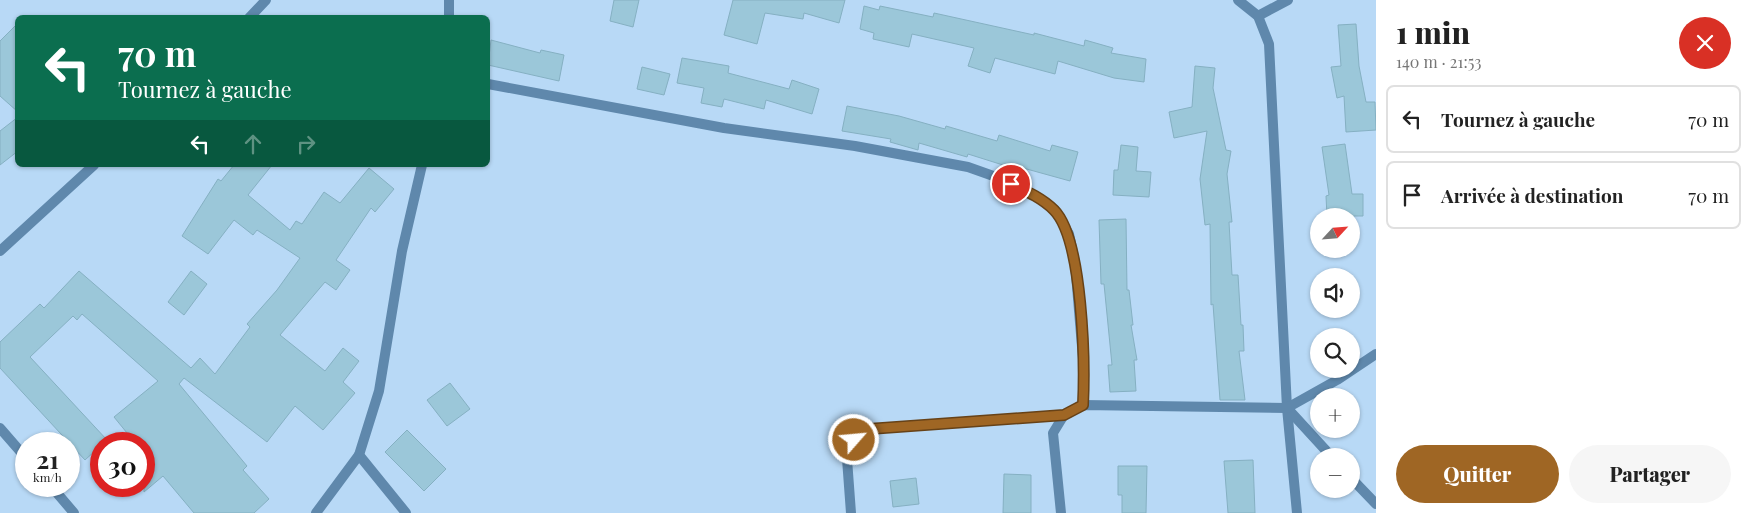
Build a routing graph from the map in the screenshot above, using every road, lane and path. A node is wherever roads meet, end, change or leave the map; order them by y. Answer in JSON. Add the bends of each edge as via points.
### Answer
{"nodes":[{"id":1,"x":266,"y":0,"type":"edge"},
{"id":2,"x":449,"y":0,"type":"edge"},
{"id":3,"x":1238,"y":0,"type":"edge"},
{"id":4,"x":1288,"y":0,"type":"edge"},
{"id":5,"x":252,"y":15,"type":"edge"},
{"id":6,"x":449,"y":15,"type":"edge"},
{"id":7,"x":1258,"y":16,"type":"junction"},
{"id":8,"x":490,"y":84,"type":"edge"},
{"id":9,"x":92,"y":167,"type":"edge"},
{"id":10,"x":422,"y":167,"type":"edge"},
{"id":11,"x":0,"y":251,"type":"edge"},
{"id":12,"x":1376,"y":354,"type":"edge"},
{"id":13,"x":1083,"y":405,"type":"junction"},
{"id":14,"x":1287,"y":408,"type":"junction"},
{"id":15,"x":1064,"y":415,"type":"junction"},
{"id":16,"x":0,"y":428,"type":"edge"},
{"id":17,"x":15,"y":445,"type":"edge"},
{"id":18,"x":1324,"y":448,"type":"edge"},
{"id":19,"x":360,"y":455,"type":"junction"},
{"id":20,"x":1360,"y":487,"type":"edge"},
{"id":21,"x":60,"y":497,"type":"edge"},
{"id":22,"x":1376,"y":504,"type":"edge"},
{"id":23,"x":74,"y":513,"type":"edge"},
{"id":24,"x":316,"y":513,"type":"edge"},
{"id":25,"x":406,"y":513,"type":"edge"},
{"id":26,"x":851,"y":513,"type":"edge"},
{"id":27,"x":1061,"y":513,"type":"edge"},
{"id":28,"x":1297,"y":513,"type":"edge"}],
"edges":[{"from":1,"to":5,"type":"street"},
{"from":2,"to":6,"type":"street"},
{"from":3,"to":7,"type":"street"},
{"from":4,"to":7,"type":"street"},
{"from":7,"to":14,"type":"street","via":[[1270,44]]},
{"from":8,"to":13,"type":"street","via":[[724,128],[855,146],[968,167],[1036,196],[1054,210],[1069,234],[1075,262],[1084,371]]},
{"from":9,"to":11,"type":"street"},
{"from":10,"to":19,"type":"street","via":[[402,250],[379,391]]},
{"from":12,"to":14,"type":"street"},
{"from":13,"to":14,"type":"street"},
{"from":13,"to":15,"type":"street"},
{"from":14,"to":18,"type":"street"},
{"from":14,"to":28,"type":"street"},
{"from":15,"to":26,"type":"street","via":[[869,429],[854,440],[847,459]]},
{"from":15,"to":27,"type":"street","via":[[1053,433]]},
{"from":16,"to":17,"type":"street"},
{"from":19,"to":24,"type":"street"},
{"from":19,"to":25,"type":"street"},
{"from":20,"to":22,"type":"street"},
{"from":21,"to":23,"type":"street"}]}
